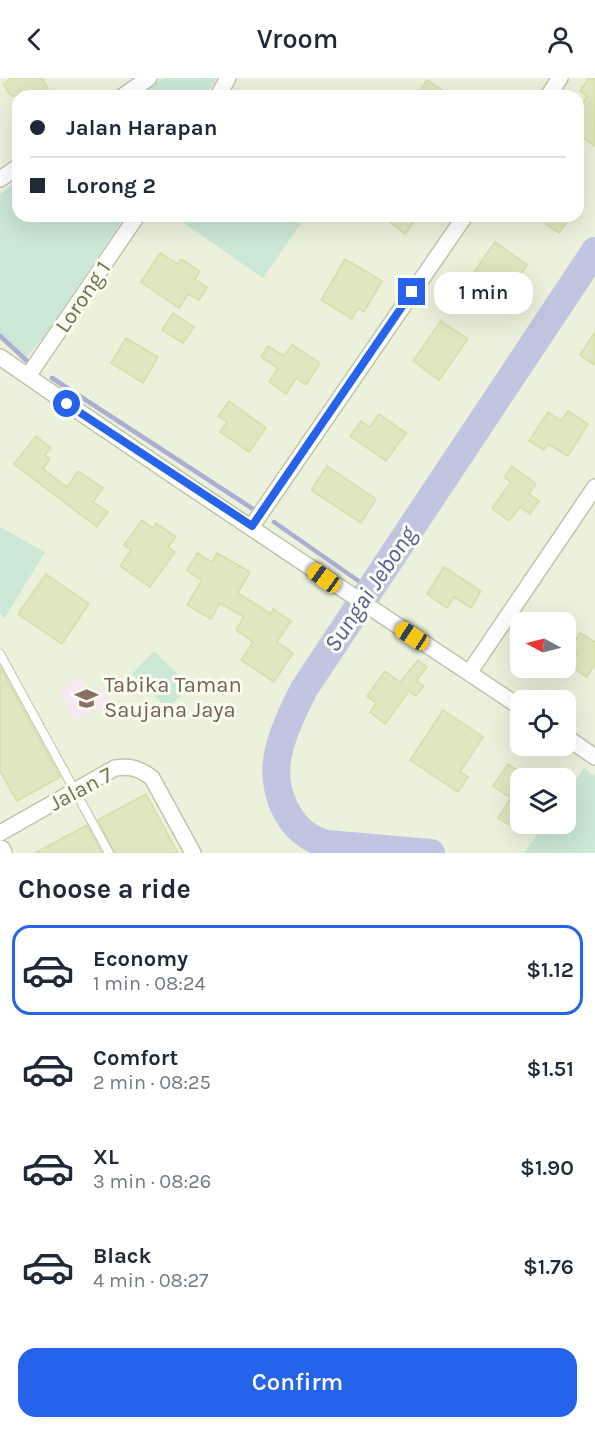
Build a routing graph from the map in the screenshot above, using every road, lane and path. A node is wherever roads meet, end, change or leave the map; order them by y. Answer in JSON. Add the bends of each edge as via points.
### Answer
{"nodes":[{"id":1,"x":149,"y":78,"type":"edge"},
{"id":2,"x":132,"y":90,"type":"edge"},
{"id":3,"x":133,"y":222,"type":"edge"},
{"id":4,"x":461,"y":222,"type":"edge"},
{"id":5,"x":0,"y":357,"type":"edge"},
{"id":6,"x":28,"y":376,"type":"junction"},
{"id":7,"x":595,"y":487,"type":"edge"},
{"id":8,"x":252,"y":526,"type":"junction"},
{"id":9,"x":0,"y":654,"type":"edge"},
{"id":10,"x":469,"y":673,"type":"junction"},
{"id":11,"x":510,"y":700,"type":"edge"},
{"id":12,"x":576,"y":744,"type":"edge"},
{"id":13,"x":595,"y":757,"type":"edge"},
{"id":14,"x":76,"y":792,"type":"junction"},
{"id":15,"x":0,"y":832,"type":"edge"},
{"id":16,"x":109,"y":853,"type":"edge"},
{"id":17,"x":193,"y":853,"type":"edge"}],
"edges":[{"from":1,"to":2,"type":"street"},
{"from":3,"to":6,"type":"street","name":"Lorong 1"},
{"from":4,"to":8,"type":"street"},
{"from":5,"to":6,"type":"street"},
{"from":6,"to":8,"type":"street"},
{"from":7,"to":10,"type":"street"},
{"from":8,"to":10,"type":"street","via":[[341,590]]},
{"from":9,"to":14,"type":"lane"},
{"from":10,"to":11,"type":"street"},
{"from":12,"to":13,"type":"street"},
{"from":14,"to":15,"type":"street","name":"Jalan 7"},
{"from":14,"to":16,"type":"lane"},
{"from":14,"to":17,"type":"street","name":"Jalan 7","via":[[115,768],[141,770],[152,778]]}]}
